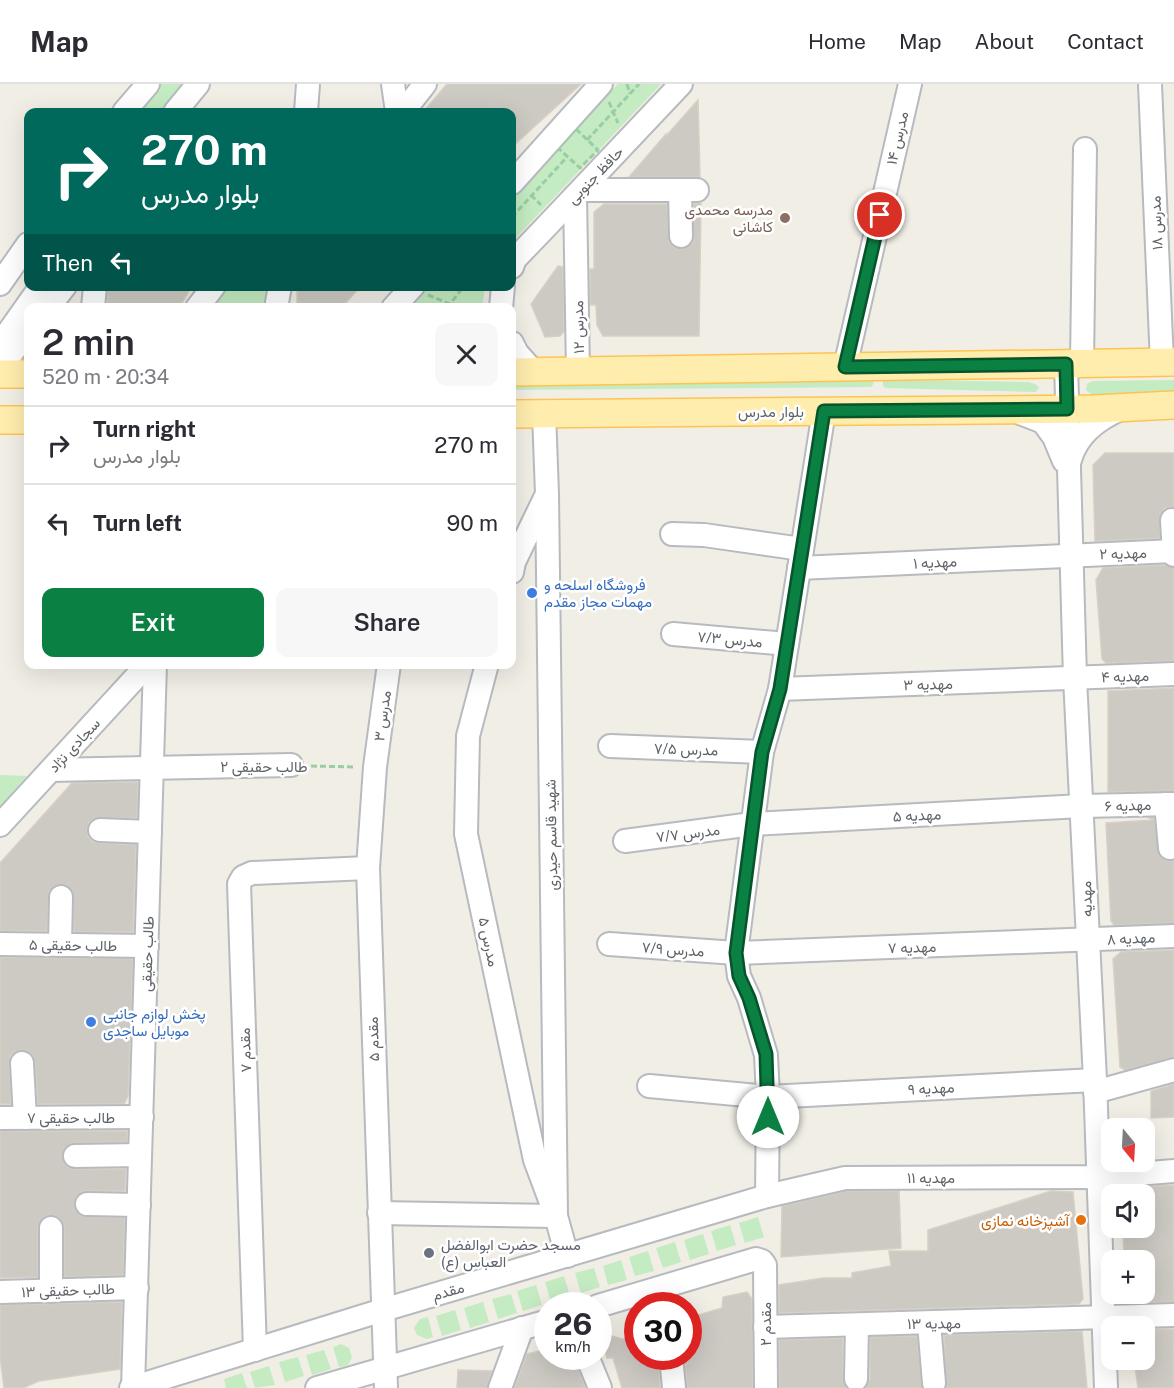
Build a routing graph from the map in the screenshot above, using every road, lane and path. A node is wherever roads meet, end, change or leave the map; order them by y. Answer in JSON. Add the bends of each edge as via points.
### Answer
{"nodes":[{"id":1,"x":148,"y":84,"type":"edge"},
{"id":2,"x":198,"y":84,"type":"edge"},
{"id":3,"x":308,"y":84,"type":"edge"},
{"id":4,"x":393,"y":84,"type":"edge"},
{"id":5,"x":425,"y":84,"type":"edge"},
{"id":6,"x":627,"y":84,"type":"edge"},
{"id":7,"x":639,"y":84,"type":"edge"},
{"id":8,"x":681,"y":84,"type":"edge"},
{"id":9,"x":910,"y":84,"type":"edge"},
{"id":10,"x":1150,"y":84,"type":"edge"},
{"id":11,"x":605,"y":92,"type":"edge"},
{"id":12,"x":631,"y":94,"type":"junction"},
{"id":13,"x":634,"y":102,"type":"dead end"},
{"id":14,"x":620,"y":105,"type":"junction"},
{"id":15,"x":127,"y":108,"type":"edge"},
{"id":16,"x":178,"y":108,"type":"edge"},
{"id":17,"x":306,"y":108,"type":"edge"},
{"id":18,"x":396,"y":108,"type":"edge"},
{"id":19,"x":406,"y":108,"type":"edge"},
{"id":20,"x":626,"y":110,"type":"dead end"},
{"id":21,"x":613,"y":112,"type":"junction"},
{"id":22,"x":618,"y":123,"type":"dead end"},
{"id":23,"x":1085,"y":149,"type":"dead end"},
{"id":24,"x":598,"y":150,"type":"dead end"},
{"id":25,"x":580,"y":168,"type":"dead end"},
{"id":26,"x":516,"y":179,"type":"edge"},
{"id":27,"x":578,"y":193,"type":"junction"},
{"id":28,"x":532,"y":196,"type":"junction"},
{"id":29,"x":545,"y":208,"type":"dead end"},
{"id":30,"x":516,"y":213,"type":"edge"},
{"id":31,"x":681,"y":236,"type":"dead end"},
{"id":32,"x":24,"y":250,"type":"edge"},
{"id":33,"x":516,"y":258,"type":"edge"},
{"id":34,"x":0,"y":284,"type":"edge"},
{"id":35,"x":61,"y":291,"type":"edge"},
{"id":36,"x":210,"y":291,"type":"edge"},
{"id":37,"x":414,"y":291,"type":"edge"},
{"id":38,"x":421,"y":291,"type":"edge"},
{"id":39,"x":460,"y":291,"type":"edge"},
{"id":40,"x":52,"y":303,"type":"edge"},
{"id":41,"x":201,"y":303,"type":"edge"},
{"id":42,"x":398,"y":303,"type":"edge"},
{"id":43,"x":448,"y":303,"type":"edge"},
{"id":44,"x":451,"y":303,"type":"edge"},
{"id":45,"x":24,"y":310,"type":"edge"},
{"id":46,"x":24,"y":337,"type":"edge"},
{"id":47,"x":0,"y":344,"type":"edge"},
{"id":48,"x":516,"y":351,"type":"edge"},
{"id":49,"x":1168,"y":362,"type":"edge"},
{"id":50,"x":1074,"y":364,"type":"junction"},
{"id":51,"x":845,"y":367,"type":"junction"},
{"id":52,"x":0,"y":368,"type":"edge"},
{"id":53,"x":578,"y":371,"type":"junction"},
{"id":54,"x":523,"y":372,"type":"edge"},
{"id":55,"x":0,"y":374,"type":"edge"},
{"id":56,"x":24,"y":374,"type":"edge"},
{"id":57,"x":1174,"y":405,"type":"edge"},
{"id":58,"x":1130,"y":406,"type":"junction"},
{"id":59,"x":1011,"y":409,"type":"junction"},
{"id":60,"x":1067,"y":409,"type":"junction"},
{"id":61,"x":824,"y":411,"type":"junction"},
{"id":62,"x":544,"y":413,"type":"junction"},
{"id":63,"x":516,"y":414,"type":"edge"},
{"id":64,"x":0,"y":420,"type":"edge"},
{"id":65,"x":24,"y":420,"type":"edge"},
{"id":66,"x":1069,"y":475,"type":"junction"},
{"id":67,"x":547,"y":494,"type":"junction"},
{"id":68,"x":1172,"y":520,"type":"dead end"},
{"id":69,"x":672,"y":534,"type":"dead end"},
{"id":70,"x":1174,"y":552,"type":"edge"},
{"id":71,"x":1072,"y":555,"type":"junction"},
{"id":72,"x":516,"y":558,"type":"edge"},
{"id":73,"x":801,"y":559,"type":"junction"},
{"id":74,"x":673,"y":634,"type":"dead end"},
{"id":75,"x":787,"y":644,"type":"junction"},
{"id":76,"x":143,"y":669,"type":"edge"},
{"id":77,"x":155,"y":669,"type":"edge"},
{"id":78,"x":388,"y":669,"type":"edge"},
{"id":79,"x":486,"y":669,"type":"edge"},
{"id":80,"x":1174,"y":674,"type":"edge"},
{"id":81,"x":1076,"y":678,"type":"junction"},
{"id":82,"x":780,"y":689,"type":"junction"},
{"id":83,"x":610,"y":746,"type":"dead end"},
{"id":84,"x":762,"y":752,"type":"junction"},
{"id":85,"x":291,"y":765,"type":"joint"},
{"id":86,"x":152,"y":767,"type":"junction"},
{"id":87,"x":375,"y":767,"type":"junction"},
{"id":88,"x":51,"y":770,"type":"junction"},
{"id":89,"x":1170,"y":804,"type":"edge"},
{"id":90,"x":1082,"y":806,"type":"junction"},
{"id":91,"x":752,"y":824,"type":"junction"},
{"id":92,"x":0,"y":825,"type":"edge"},
{"id":93,"x":100,"y":830,"type":"dead end"},
{"id":94,"x":150,"y":832,"type":"junction"},
{"id":95,"x":625,"y":841,"type":"dead end"},
{"id":96,"x":1170,"y":848,"type":"dead end"},
{"id":97,"x":368,"y":868,"type":"junction"},
{"id":98,"x":61,"y":897,"type":"dead end"},
{"id":99,"x":1174,"y":936,"type":"edge"},
{"id":100,"x":1087,"y":940,"type":"junction"},
{"id":101,"x":0,"y":944,"type":"edge"},
{"id":102,"x":609,"y":944,"type":"dead end"},
{"id":103,"x":60,"y":945,"type":"junction"},
{"id":104,"x":147,"y":946,"type":"junction"},
{"id":105,"x":736,"y":953,"type":"junction"},
{"id":106,"x":22,"y":1062,"type":"dead end"},
{"id":107,"x":1174,"y":1070,"type":"edge"},
{"id":108,"x":649,"y":1086,"type":"dead end"},
{"id":109,"x":1095,"y":1086,"type":"junction"},
{"id":110,"x":768,"y":1097,"type":"junction"},
{"id":111,"x":142,"y":1117,"type":"junction"},
{"id":112,"x":0,"y":1118,"type":"edge"},
{"id":113,"x":25,"y":1118,"type":"junction"},
{"id":114,"x":141,"y":1155,"type":"junction"},
{"id":115,"x":75,"y":1156,"type":"dead end"},
{"id":116,"x":1174,"y":1171,"type":"edge"},
{"id":117,"x":1099,"y":1177,"type":"junction"},
{"id":118,"x":766,"y":1196,"type":"junction"},
{"id":119,"x":87,"y":1204,"type":"dead end"},
{"id":120,"x":139,"y":1205,"type":"junction"},
{"id":121,"x":379,"y":1213,"type":"junction"},
{"id":122,"x":556,"y":1216,"type":"junction"},
{"id":123,"x":51,"y":1228,"type":"dead end"},
{"id":124,"x":567,"y":1256,"type":"junction"},
{"id":125,"x":137,"y":1288,"type":"junction"},
{"id":126,"x":51,"y":1291,"type":"junction"},
{"id":127,"x":0,"y":1292,"type":"edge"},
{"id":128,"x":673,"y":1292,"type":"edge"},
{"id":129,"x":383,"y":1310,"type":"junction"},
{"id":130,"x":1174,"y":1315,"type":"edge"},
{"id":131,"x":1103,"y":1316,"type":"edge"},
{"id":132,"x":1150,"y":1316,"type":"edge"},
{"id":133,"x":1101,"y":1318,"type":"edge"},
{"id":134,"x":929,"y":1323,"type":"junction"},
{"id":135,"x":857,"y":1324,"type":"junction"},
{"id":136,"x":534,"y":1325,"type":"edge"},
{"id":137,"x":765,"y":1327,"type":"junction"},
{"id":138,"x":522,"y":1328,"type":"junction"},
{"id":139,"x":255,"y":1350,"type":"junction"},
{"id":140,"x":593,"y":1370,"type":"edge"},
{"id":141,"x":672,"y":1370,"type":"edge"},
{"id":142,"x":1105,"y":1370,"type":"edge"},
{"id":143,"x":385,"y":1378,"type":"edge"},
{"id":144,"x":856,"y":1379,"type":"dead end"},
{"id":145,"x":934,"y":1383,"type":"dead end"},
{"id":146,"x":132,"y":1388,"type":"edge"},
{"id":147,"x":316,"y":1388,"type":"edge"},
{"id":148,"x":500,"y":1388,"type":"edge"},
{"id":149,"x":600,"y":1388,"type":"edge"},
{"id":150,"x":674,"y":1388,"type":"edge"},
{"id":151,"x":766,"y":1388,"type":"edge"},
{"id":152,"x":1106,"y":1388,"type":"edge"}],
"edges":[{"from":1,"to":15,"type":"street"},
{"from":2,"to":16,"type":"street"},
{"from":3,"to":17,"type":"street"},
{"from":4,"to":18,"type":"street"},
{"from":5,"to":19,"type":"street"},
{"from":6,"to":12,"type":"path"},
{"from":7,"to":12,"type":"path"},
{"from":8,"to":27,"type":"street","name":"حافظ جنوبی"},
{"from":9,"to":51,"type":"street","name":"مدرس ۱۴"},
{"from":10,"to":49,"type":"street","name":"مدرس ۱۸"},
{"from":11,"to":21,"type":"path"},
{"from":11,"to":26,"type":"street"},
{"from":12,"to":13,"type":"path"},
{"from":12,"to":14,"type":"path"},
{"from":14,"to":20,"type":"path"},
{"from":14,"to":21,"type":"path"},
{"from":21,"to":22,"type":"path"},
{"from":21,"to":24,"type":"path","via":[[587,140]]},
{"from":23,"to":50,"type":"street","name":"مهدیه"},
{"from":25,"to":28,"type":"path","via":[[568,157]]},
{"from":27,"to":31,"type":"street","via":[[688,190]]},
{"from":27,"to":33,"type":"street","name":"حافظ جنوبی"},
{"from":27,"to":53,"type":"street","name":"مدرس ۱۲"},
{"from":28,"to":29,"type":"path"},
{"from":28,"to":30,"type":"path"},
{"from":32,"to":34,"type":"street"},
{"from":35,"to":40,"type":"street"},
{"from":36,"to":41,"type":"street"},
{"from":37,"to":42,"type":"street"},
{"from":38,"to":43,"type":"path"},
{"from":39,"to":44,"type":"path"},
{"from":45,"to":47,"type":"street"},
{"from":46,"to":52,"type":"street"},
{"from":48,"to":54,"type":"street"},
{"from":49,"to":50,"type":"main road"},
{"from":50,"to":51,"type":"main road"},
{"from":50,"to":60,"type":"street","name":"مهدیه"},
{"from":51,"to":53,"type":"main road"},
{"from":53,"to":54,"type":"main road"},
{"from":55,"to":56,"type":"main road"},
{"from":57,"to":58,"type":"main road","name":"بلوار مدرس"},
{"from":58,"to":60,"type":"main road","name":"بلوار مدرس"},
{"from":58,"to":66,"type":"street","via":[[1092,425],[1079,439],[1070,458]]},
{"from":59,"to":60,"type":"main road","name":"بلوار مدرس"},
{"from":59,"to":61,"type":"main road","name":"بلوار مدرس"},
{"from":59,"to":66,"type":"street","via":[[1043,422],[1061,451]]},
{"from":60,"to":66,"type":"street","name":"مهدیه"},
{"from":61,"to":62,"type":"main road","name":"بلوار مدرس"},
{"from":61,"to":73,"type":"street"},
{"from":62,"to":63,"type":"main road","name":"بلوار مدرس"},
{"from":62,"to":67,"type":"street","name":"شهید قاسم حیدری"},
{"from":64,"to":65,"type":"main road"},
{"from":66,"to":71,"type":"street","name":"مهدیه"},
{"from":67,"to":72,"type":"street"},
{"from":67,"to":122,"type":"street","name":"شهید قاسم حیدری"},
{"from":68,"to":70,"type":"street"},
{"from":69,"to":73,"type":"street","name":"مهدیه ۱","via":[[704,535]]},
{"from":70,"to":71,"type":"street","name":"مهدیه ۲"},
{"from":71,"to":73,"type":"street","name":"مهدیه ۱"},
{"from":71,"to":81,"type":"street","name":"مهدیه"},
{"from":73,"to":75,"type":"street"},
{"from":74,"to":75,"type":"street","name":"مدرس ۷/۳"},
{"from":75,"to":82,"type":"street"},
{"from":76,"to":88,"type":"street","name":"سجادی نژاد"},
{"from":77,"to":86,"type":"street","name":"طالب حقیقی"},
{"from":78,"to":87,"type":"street","name":"مدرس ۳"},
{"from":79,"to":122,"type":"street","name":"مدرس ۵","via":[[468,736],[466,834],[535,1160]]},
{"from":80,"to":81,"type":"street","name":"مهدیه ۴"},
{"from":81,"to":82,"type":"street","name":"مهدیه ۳"},
{"from":81,"to":90,"type":"street","name":"مهدیه"},
{"from":82,"to":84,"type":"street"},
{"from":83,"to":84,"type":"street","name":"مدرس ۷/۵"},
{"from":84,"to":91,"type":"street"},
{"from":85,"to":86,"type":"street","name":"طالب حقیقی ۲"},
{"from":85,"to":87,"type":"path","name":"طالب حقیقی ۲"},
{"from":86,"to":88,"type":"street","name":"طالب حقیقی ۲"},
{"from":86,"to":94,"type":"street","name":"طالب حقیقی"},
{"from":87,"to":97,"type":"street","name":"مقدم ۵"},
{"from":88,"to":92,"type":"street","name":"سجادی نژاد"},
{"from":89,"to":90,"type":"street","name":"مهدیه ۶"},
{"from":89,"to":96,"type":"street"},
{"from":90,"to":91,"type":"street","name":"مهدیه ۵"},
{"from":90,"to":100,"type":"street","name":"مهدیه"},
{"from":91,"to":95,"type":"street","name":"مدرس ۷/۷"},
{"from":91,"to":105,"type":"street"},
{"from":93,"to":94,"type":"street"},
{"from":94,"to":104,"type":"street","name":"طالب حقیقی"},
{"from":97,"to":121,"type":"street","name":"مقدم ۵"},
{"from":97,"to":139,"type":"street","name":"مقدم ۷","via":[[252,873],[239,884]]},
{"from":98,"to":103,"type":"street"},
{"from":99,"to":100,"type":"street","name":"مهدیه ۸"},
{"from":100,"to":105,"type":"street","name":"مهدیه ۷"},
{"from":100,"to":109,"type":"street","name":"مهدیه"},
{"from":101,"to":103,"type":"street","name":"طالب حقیقی ۵"},
{"from":102,"to":105,"type":"street","name":"مدرس ۷/۹"},
{"from":103,"to":104,"type":"street","name":"طالب حقیقی ۵"},
{"from":104,"to":111,"type":"street","name":"طالب حقیقی"},
{"from":105,"to":110,"type":"street","via":[[739,976],[766,1054]]},
{"from":106,"to":113,"type":"street"},
{"from":107,"to":109,"type":"street","name":"مهدیه ۹"},
{"from":108,"to":110,"type":"street","name":"مهدیه ۹"},
{"from":109,"to":110,"type":"street","name":"مهدیه ۹"},
{"from":109,"to":117,"type":"street","name":"مهدیه"},
{"from":110,"to":118,"type":"street"},
{"from":111,"to":113,"type":"street","name":"طالب حقیقی ۷"},
{"from":111,"to":114,"type":"street","name":"طالب حقیقی"},
{"from":112,"to":113,"type":"street","name":"طالب حقیقی ۷"},
{"from":114,"to":115,"type":"street"},
{"from":114,"to":120,"type":"street","name":"طالب حقیقی"},
{"from":116,"to":117,"type":"street","name":"مهدیه ۱۱"},
{"from":117,"to":118,"type":"street","name":"مهدیه ۱۱","via":[[856,1177]]},
{"from":117,"to":131,"type":"street","name":"مهدیه"},
{"from":118,"to":124,"type":"street","name":"مقدم"},
{"from":119,"to":120,"type":"street"},
{"from":120,"to":125,"type":"street","name":"طالب حقیقی"},
{"from":121,"to":122,"type":"street"},
{"from":121,"to":129,"type":"street","name":"مقدم ۵"},
{"from":122,"to":124,"type":"street","name":"شهید قاسم حیدری"},
{"from":123,"to":126,"type":"street"},
{"from":124,"to":129,"type":"street","name":"مقدم"},
{"from":125,"to":126,"type":"street","name":"طالب حقیقی ۱۳"},
{"from":125,"to":146,"type":"street","name":"طالب حقیقی"},
{"from":126,"to":127,"type":"street","name":"طالب حقیقی ۱۳"},
{"from":128,"to":137,"type":"street","name":"مقدم ۲","via":[[756,1258],[762,1260]]},
{"from":129,"to":139,"type":"street","name":"مقدم"},
{"from":129,"to":143,"type":"street","name":"مقدم ۵"},
{"from":130,"to":132,"type":"street","name":"مهدیه ۱۳"},
{"from":133,"to":134,"type":"street","name":"مهدیه ۱۳"},
{"from":134,"to":135,"type":"street","name":"مهدیه ۱۳"},
{"from":134,"to":145,"type":"street"},
{"from":135,"to":137,"type":"street","name":"مهدیه ۱۳"},
{"from":135,"to":144,"type":"street"},
{"from":136,"to":138,"type":"street"},
{"from":137,"to":151,"type":"street","name":"مقدم ۲"},
{"from":138,"to":143,"type":"street"},
{"from":138,"to":148,"type":"street"},
{"from":139,"to":146,"type":"street","name":"مقدم"},
{"from":140,"to":149,"type":"street"},
{"from":141,"to":150,"type":"street"},
{"from":142,"to":152,"type":"street","name":"مهدیه"},
{"from":143,"to":147,"type":"street"}]}
